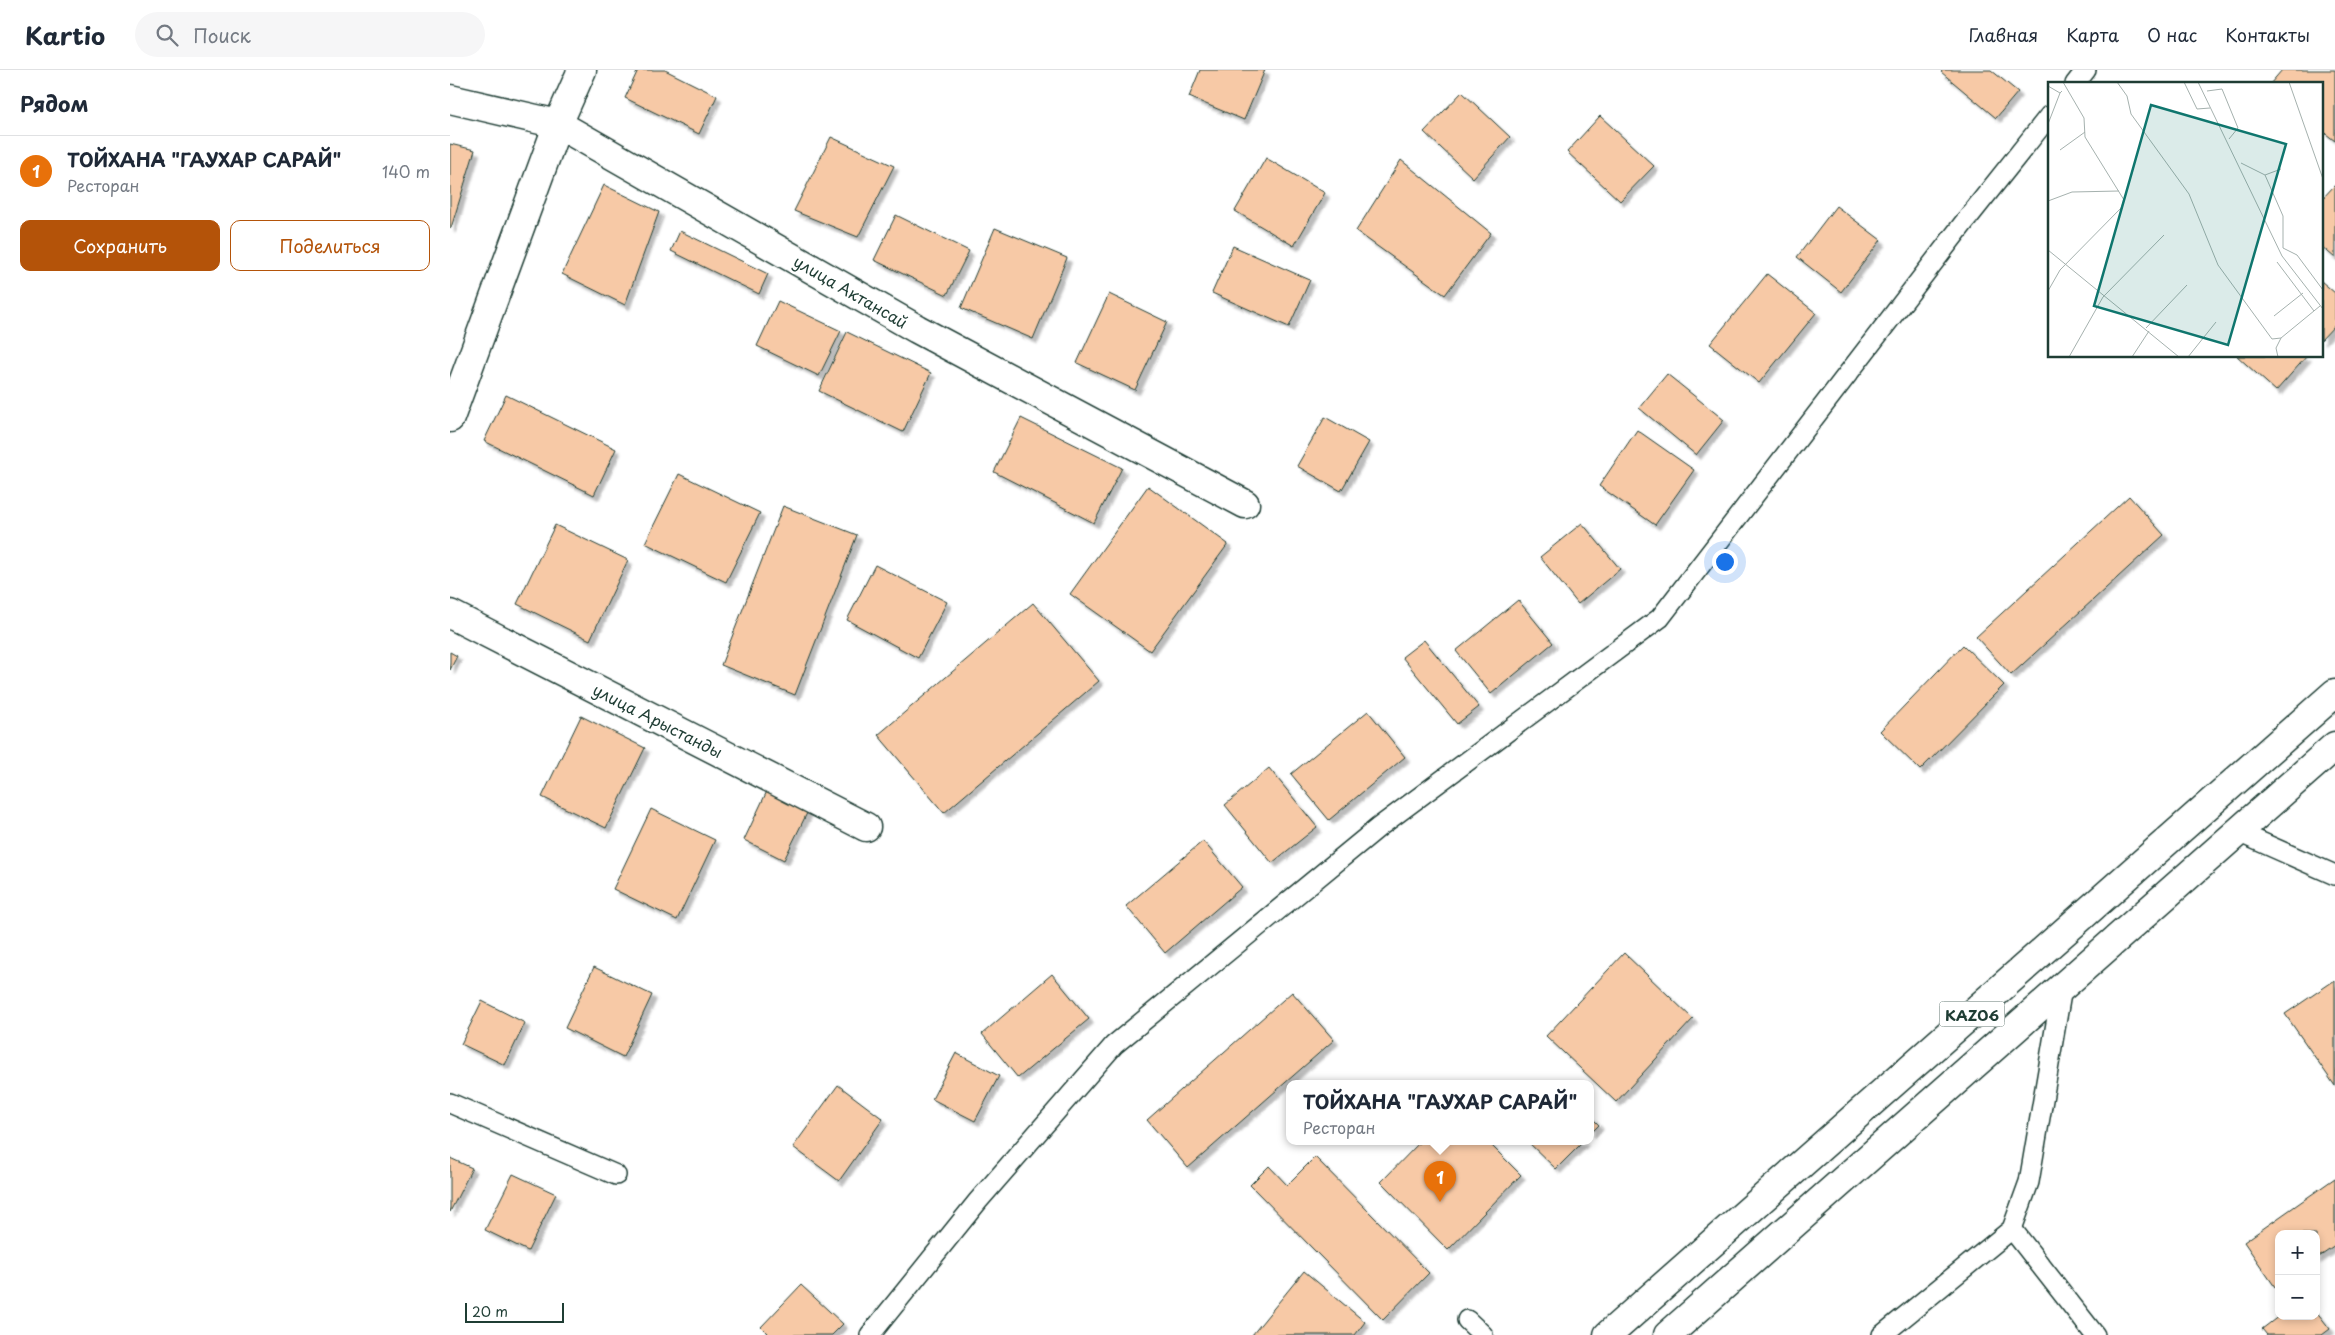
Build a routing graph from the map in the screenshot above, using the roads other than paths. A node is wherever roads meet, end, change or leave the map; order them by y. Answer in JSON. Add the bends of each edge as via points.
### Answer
{"nodes":[{"id":1,"x":582,"y":70,"type":"edge"},
{"id":2,"x":2086,"y":70,"type":"edge"},
{"id":3,"x":2077,"y":82,"type":"edge"},
{"id":4,"x":450,"y":99,"type":"edge"},
{"id":5,"x":2048,"y":117,"type":"edge"},
{"id":6,"x":558,"y":124,"type":"junction"},
{"id":7,"x":450,"y":418,"type":"edge"},
{"id":8,"x":1245,"y":504,"type":"dead end"},
{"id":9,"x":450,"y":614,"type":"edge"},
{"id":10,"x":2335,"y":693,"type":"edge"},
{"id":11,"x":2335,"y":746,"type":"edge"},
{"id":12,"x":866,"y":827,"type":"dead end"},
{"id":13,"x":2238,"y":832,"type":"junction"},
{"id":14,"x":2335,"y":875,"type":"edge"},
{"id":15,"x":2062,"y":988,"type":"junction"},
{"id":16,"x":450,"y":1103,"type":"edge"},
{"id":17,"x":616,"y":1175,"type":"dead end"},
{"id":18,"x":2012,"y":1229,"type":"junction"},
{"id":19,"x":1467,"y":1320,"type":"dead end"},
{"id":20,"x":870,"y":1335,"type":"edge"},
{"id":21,"x":1483,"y":1335,"type":"edge"},
{"id":22,"x":1608,"y":1335,"type":"edge"},
{"id":23,"x":1668,"y":1335,"type":"edge"},
{"id":24,"x":1882,"y":1335,"type":"edge"},
{"id":25,"x":2095,"y":1335,"type":"edge"}],
"edges":[{"from":1,"to":6,"type":"main road"},
{"from":2,"to":3,"type":"lane"},
{"from":4,"to":6,"type":"main road","name":"улица Актансай"},
{"from":5,"to":20,"type":"lane","via":[[1660,618],[1379,827],[1114,1046],[978,1201]]},
{"from":6,"to":7,"type":"main road"},
{"from":6,"to":8,"type":"main road","name":"улица Актансай","via":[[917,329]]},
{"from":9,"to":12,"type":"main road","name":"улица Арыстанды"},
{"from":10,"to":22,"type":"main road","number":"KАZ06"},
{"from":11,"to":13,"type":"main road","number":"KАZ06"},
{"from":13,"to":14,"type":"lane"},
{"from":13,"to":15,"type":"main road","number":"KАZ06"},
{"from":15,"to":18,"type":"lane","via":[[2029,1182]]},
{"from":15,"to":23,"type":"main road","number":"KАZ06"},
{"from":16,"to":17,"type":"lane"},
{"from":18,"to":24,"type":"lane"},
{"from":18,"to":25,"type":"lane"},
{"from":19,"to":21,"type":"lane"}]}
